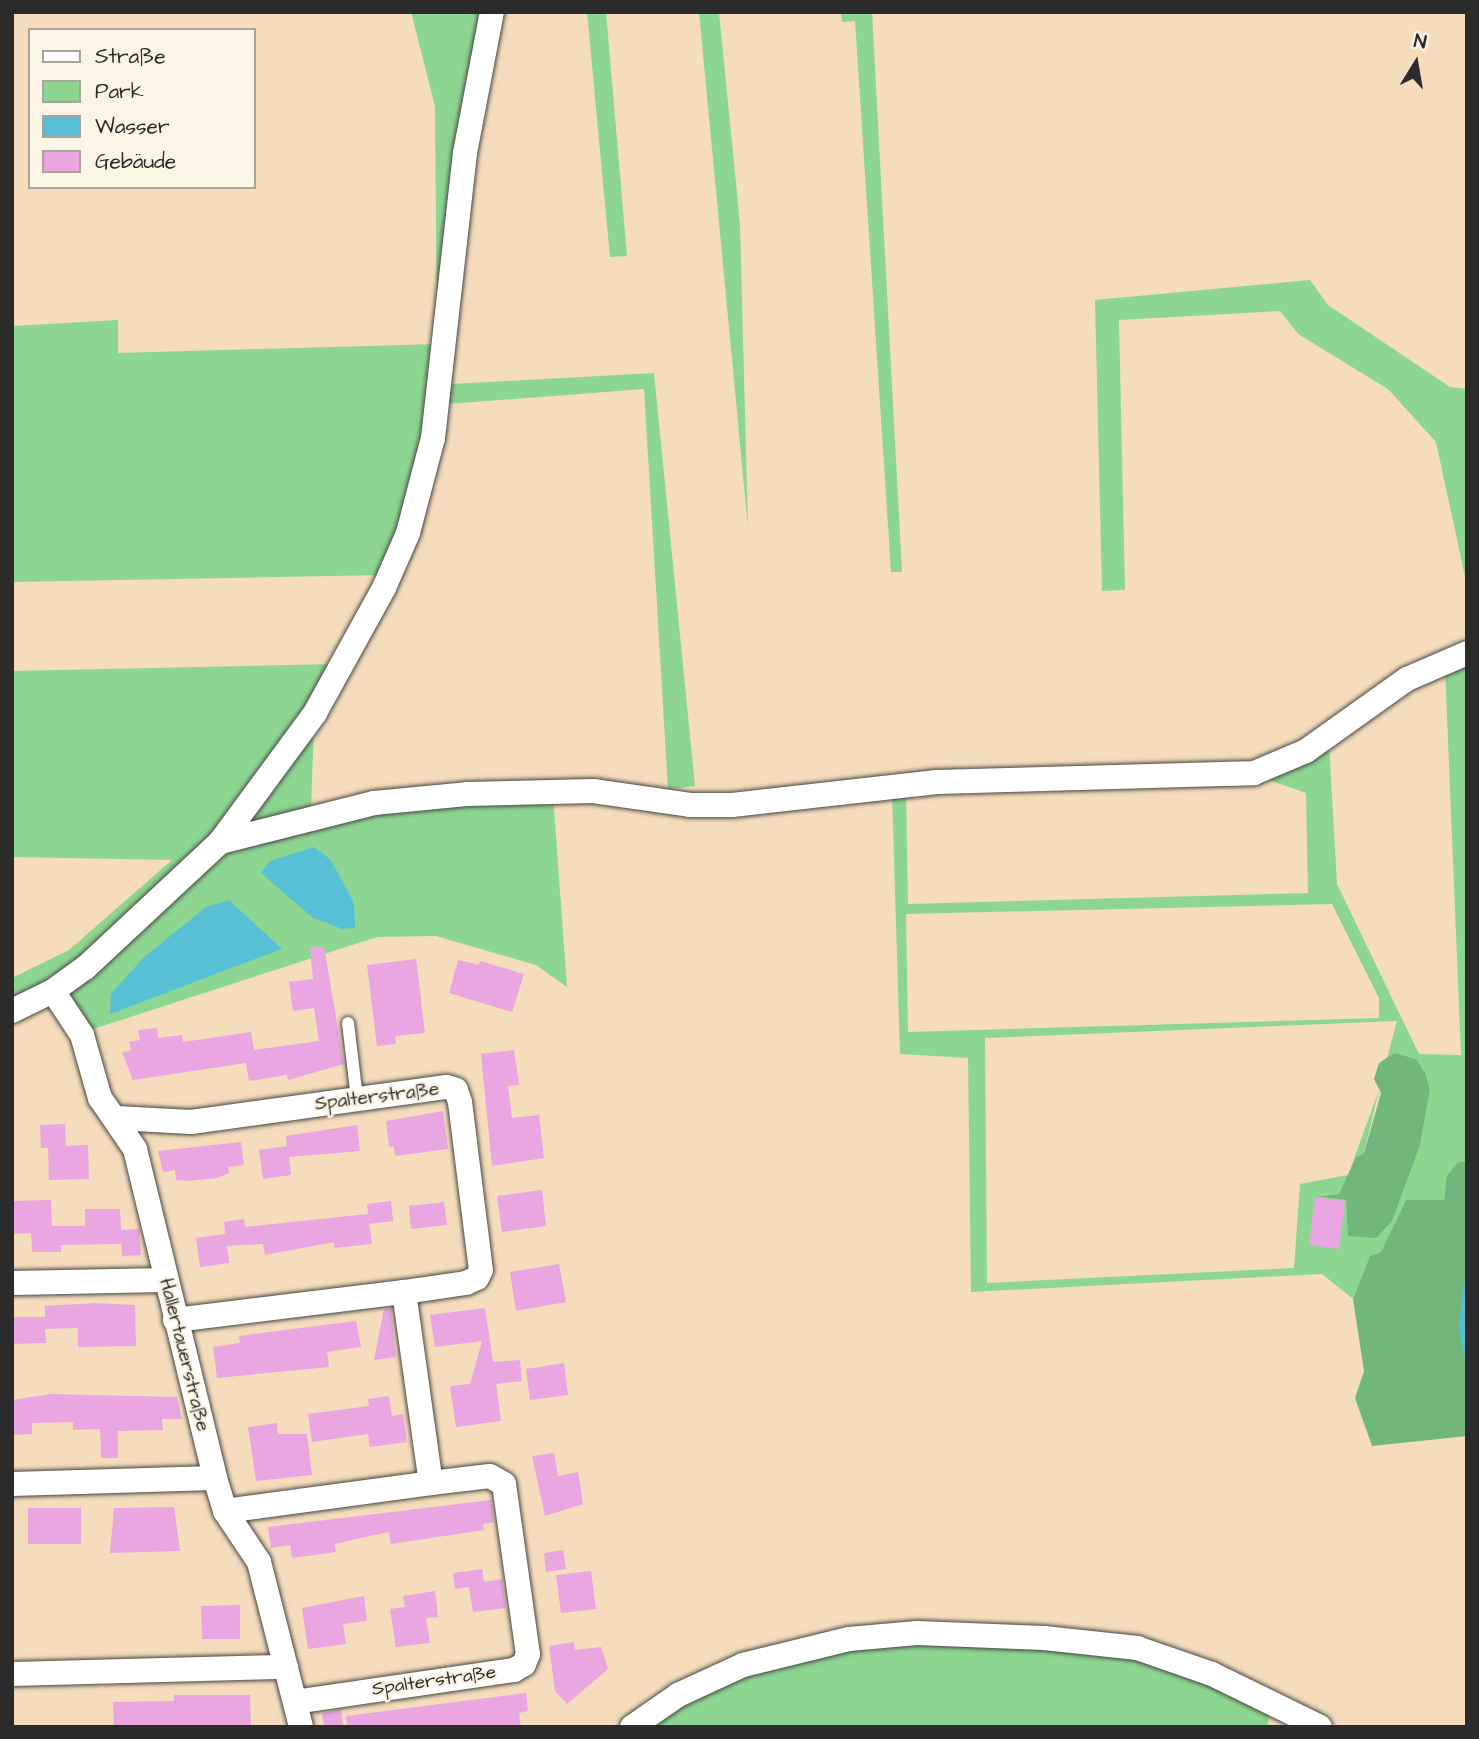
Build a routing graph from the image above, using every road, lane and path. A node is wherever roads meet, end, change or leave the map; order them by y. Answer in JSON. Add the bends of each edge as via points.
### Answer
{"nodes":[{"id":1,"x":492,"y":12,"type":"edge"},
{"id":2,"x":1467,"y":653,"type":"edge"},
{"id":3,"x":220,"y":842,"type":"junction"},
{"id":4,"x":53,"y":991,"type":"junction"},
{"id":5,"x":12,"y":1011,"type":"edge"},
{"id":6,"x":348,"y":1023,"type":"dead end"},
{"id":7,"x":357,"y":1099,"type":"junction"},
{"id":8,"x":117,"y":1118,"type":"junction"},
{"id":9,"x":165,"y":1280,"type":"junction"},
{"id":10,"x":12,"y":1283,"type":"edge"},
{"id":11,"x":404,"y":1292,"type":"junction"},
{"id":12,"x":175,"y":1320,"type":"junction"},
{"id":13,"x":215,"y":1478,"type":"junction"},
{"id":14,"x":431,"y":1483,"type":"junction"},
{"id":15,"x":12,"y":1484,"type":"edge"},
{"id":16,"x":225,"y":1511,"type":"junction"},
{"id":17,"x":286,"y":1667,"type":"junction"},
{"id":18,"x":12,"y":1674,"type":"edge"},
{"id":19,"x":295,"y":1702,"type":"junction"},
{"id":20,"x":301,"y":1727,"type":"edge"},
{"id":21,"x":632,"y":1727,"type":"edge"},
{"id":22,"x":1320,"y":1727,"type":"edge"}],
"edges":[{"from":1,"to":3,"type":"street","via":[[465,153],[433,438],[408,533],[359,640]]},
{"from":2,"to":3,"type":"street","via":[[1407,679],[1306,751],[1254,773],[937,782],[732,805],[690,805],[593,791],[467,794],[374,803]]},
{"from":3,"to":4,"type":"street","via":[[104,951]]},
{"from":4,"to":5,"type":"street"},
{"from":4,"to":8,"type":"street","name":"Hallertauerstraße","via":[[82,1035],[100,1098]]},
{"from":6,"to":7,"type":"lane"},
{"from":7,"to":8,"type":"street","name":"Spalterstraße","via":[[191,1122]]},
{"from":7,"to":11,"type":"street","name":"Spalterstraße","via":[[447,1087],[456,1090],[460,1102],[481,1270],[466,1283]]},
{"from":8,"to":9,"type":"street","name":"Hallertauerstraße","via":[[135,1149]]},
{"from":9,"to":10,"type":"street"},
{"from":9,"to":12,"type":"street","name":"Hallertauerstraße"},
{"from":11,"to":12,"type":"street","name":"Spalterstraße"},
{"from":11,"to":14,"type":"street"},
{"from":12,"to":13,"type":"street","name":"Hallertauerstraße"},
{"from":13,"to":15,"type":"street"},
{"from":13,"to":16,"type":"street","name":"Hallertauerstraße"},
{"from":14,"to":16,"type":"street","name":"Spalterstraße"},
{"from":14,"to":19,"type":"street","name":"Spalterstraße","via":[[490,1476],[504,1484],[528,1643],[524,1664],[514,1670]]},
{"from":16,"to":17,"type":"street","name":"Hallertauerstraße","via":[[259,1562]]},
{"from":17,"to":18,"type":"street"},
{"from":17,"to":19,"type":"street","name":"Hallertauerstraße"},
{"from":19,"to":20,"type":"street","name":"Hallertauerstraße"},
{"from":21,"to":22,"type":"street","via":[[678,1695],[743,1665],[849,1639],[916,1633],[1044,1638],[1137,1648],[1212,1674]]}]}
